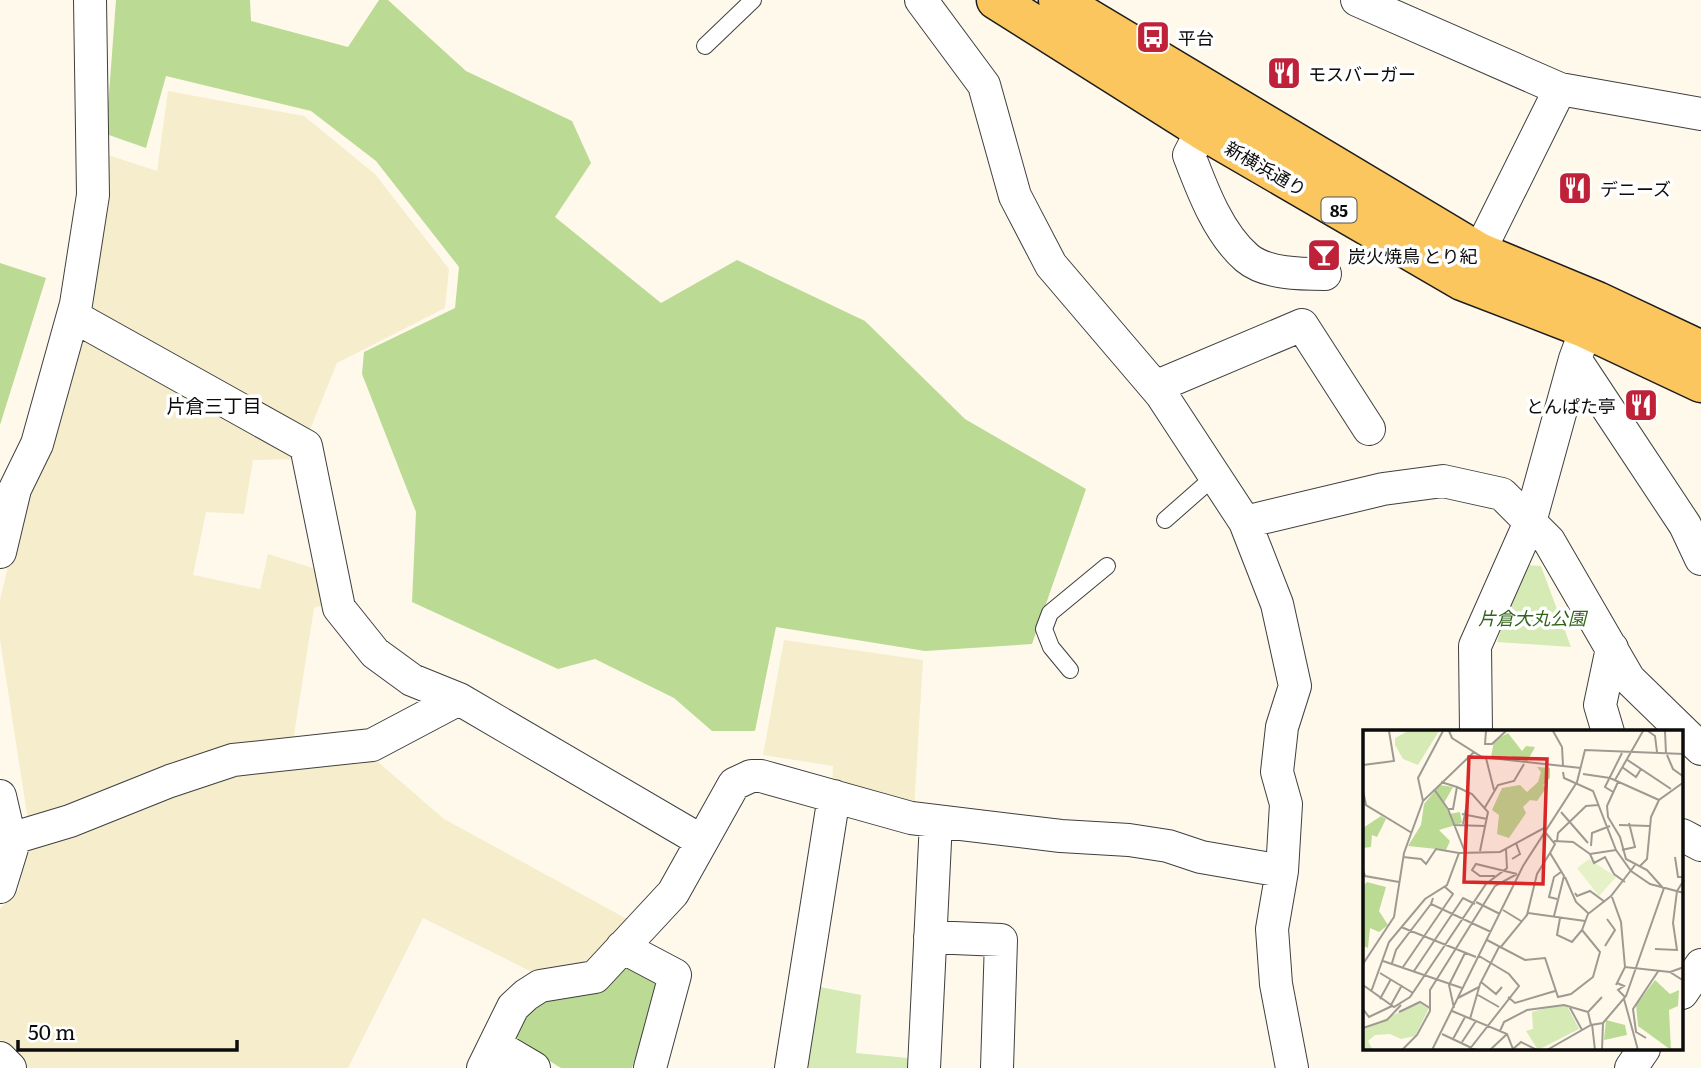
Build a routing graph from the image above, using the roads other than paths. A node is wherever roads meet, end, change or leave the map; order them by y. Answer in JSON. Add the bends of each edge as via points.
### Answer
{"nodes":[{"id":1,"x":90,"y":0,"type":"edge"},
{"id":2,"x":754,"y":0,"type":"edge"},
{"id":3,"x":921,"y":0,"type":"edge"},
{"id":4,"x":996,"y":0,"type":"edge"},
{"id":5,"x":1058,"y":0,"type":"edge"},
{"id":6,"x":1357,"y":0,"type":"edge"},
{"id":7,"x":705,"y":46,"type":"dead end"},
{"id":8,"x":1560,"y":89,"type":"junction"},
{"id":9,"x":1701,"y":114,"type":"edge"},
{"id":10,"x":1202,"y":131,"type":"junction"},
{"id":11,"x":1479,"y":252,"type":"junction"},
{"id":12,"x":1325,"y":274,"type":"dead end"},
{"id":13,"x":73,"y":316,"type":"junction"},
{"id":14,"x":1585,"y":329,"type":"junction"},
{"id":15,"x":1701,"y":350,"type":"edge"},
{"id":16,"x":1701,"y":383,"type":"edge"},
{"id":17,"x":1154,"y":387,"type":"junction"},
{"id":18,"x":1369,"y":429,"type":"dead end"},
{"id":19,"x":1215,"y":476,"type":"junction"},
{"id":20,"x":1164,"y":520,"type":"dead end"},
{"id":21,"x":1245,"y":522,"type":"junction"},
{"id":22,"x":1530,"y":522,"type":"junction"},
{"id":23,"x":0,"y":552,"type":"edge"},
{"id":24,"x":1701,"y":559,"type":"edge"},
{"id":25,"x":1107,"y":566,"type":"dead end"},
{"id":26,"x":1612,"y":648,"type":"junction"},
{"id":27,"x":1070,"y":670,"type":"dead end"},
{"id":28,"x":459,"y":699,"type":"junction"},
{"id":29,"x":1476,"y":730,"type":"edge"},
{"id":30,"x":1607,"y":730,"type":"edge"},
{"id":31,"x":1681,"y":730,"type":"edge"},
{"id":32,"x":1684,"y":732,"type":"edge"},
{"id":33,"x":1701,"y":749,"type":"edge"},
{"id":34,"x":0,"y":796,"type":"edge"},
{"id":35,"x":834,"y":796,"type":"junction"},
{"id":36,"x":936,"y":821,"type":"junction"},
{"id":37,"x":1684,"y":836,"type":"edge"},
{"id":38,"x":10,"y":839,"type":"junction"},
{"id":39,"x":700,"y":840,"type":"junction"},
{"id":40,"x":1701,"y":845,"type":"edge"},
{"id":41,"x":1282,"y":871,"type":"junction"},
{"id":42,"x":0,"y":887,"type":"edge"},
{"id":43,"x":930,"y":937,"type":"junction"},
{"id":44,"x":622,"y":947,"type":"junction"},
{"id":45,"x":1701,"y":965,"type":"edge"},
{"id":46,"x":1684,"y":990,"type":"edge"},
{"id":47,"x":1643,"y":1050,"type":"edge"},
{"id":48,"x":489,"y":1056,"type":"edge"},
{"id":49,"x":0,"y":1058,"type":"edge"},
{"id":50,"x":10,"y":1068,"type":"edge"},
{"id":51,"x":534,"y":1068,"type":"edge"},
{"id":52,"x":650,"y":1068,"type":"edge"},
{"id":53,"x":791,"y":1068,"type":"edge"},
{"id":54,"x":924,"y":1068,"type":"edge"},
{"id":55,"x":997,"y":1068,"type":"edge"},
{"id":56,"x":1292,"y":1068,"type":"edge"},
{"id":57,"x":1631,"y":1068,"type":"edge"}],
"edges":[{"from":1,"to":13,"type":"street","via":[[93,195]]},
{"from":2,"to":7,"type":"lane"},
{"from":3,"to":17,"type":"street","via":[[984,85],[1015,196],[1051,265]]},
{"from":4,"to":10,"type":"main road","name":"新横浜通り","number":"85"},
{"from":5,"to":11,"type":"main road","name":"新横浜通り","number":"85"},
{"from":6,"to":8,"type":"street"},
{"from":8,"to":9,"type":"street"},
{"from":8,"to":11,"type":"street"},
{"from":10,"to":12,"type":"street","via":[[1189,155],[1209,209],[1248,259],[1289,274]]},
{"from":10,"to":14,"type":"main road","name":"新横浜通り","number":"85","via":[[1462,281]]},
{"from":11,"to":14,"type":"main road","name":"新横浜通り","number":"85"},
{"from":13,"to":23,"type":"street","via":[[37,444],[15,489]]},
{"from":13,"to":28,"type":"street","via":[[306,446],[339,608],[375,653],[412,680]]},
{"from":14,"to":15,"type":"main road","name":"新横浜通り","number":"85"},
{"from":14,"to":16,"type":"main road","name":"新横浜通り","number":"85"},
{"from":14,"to":22,"type":"street"},
{"from":14,"to":24,"type":"street"},
{"from":17,"to":18,"type":"street","via":[[1302,325]]},
{"from":17,"to":19,"type":"street"},
{"from":19,"to":20,"type":"lane"},
{"from":19,"to":21,"type":"street"},
{"from":21,"to":22,"type":"street","via":[[1383,489],[1443,481],[1502,494]]},
{"from":21,"to":41,"type":"street","via":[[1277,604],[1295,686],[1282,727],[1277,772],[1286,804]]},
{"from":22,"to":26,"type":"street","via":[[1549,541]]},
{"from":22,"to":29,"type":"street","via":[[1475,646]]},
{"from":25,"to":27,"type":"lane","via":[[1050,613],[1044,629]]},
{"from":26,"to":30,"type":"street","via":[[1600,705]]},
{"from":26,"to":31,"type":"street","via":[[1629,679]]},
{"from":28,"to":38,"type":"street","via":[[372,745],[233,760]]},
{"from":28,"to":39,"type":"street"},
{"from":32,"to":33,"type":"street"},
{"from":34,"to":38,"type":"street"},
{"from":35,"to":36,"type":"street"},
{"from":35,"to":39,"type":"street","via":[[751,776],[734,784]]},
{"from":35,"to":53,"type":"street"},
{"from":36,"to":41,"type":"street","via":[[1129,840]]},
{"from":36,"to":43,"type":"street"},
{"from":37,"to":40,"type":"street"},
{"from":38,"to":42,"type":"street","via":[[12,848]]},
{"from":39,"to":44,"type":"street","via":[[673,893]]},
{"from":41,"to":56,"type":"street","via":[[1272,929],[1276,984]]},
{"from":43,"to":54,"type":"street"},
{"from":43,"to":55,"type":"street","via":[[1001,940]]},
{"from":44,"to":48,"type":"street","via":[[595,977],[540,986],[526,995],[513,1007]]},
{"from":44,"to":52,"type":"street","via":[[675,975]]},
{"from":45,"to":46,"type":"street"},
{"from":47,"to":57,"type":"street"},
{"from":48,"to":51,"type":"street"},
{"from":49,"to":50,"type":"street"}]}
